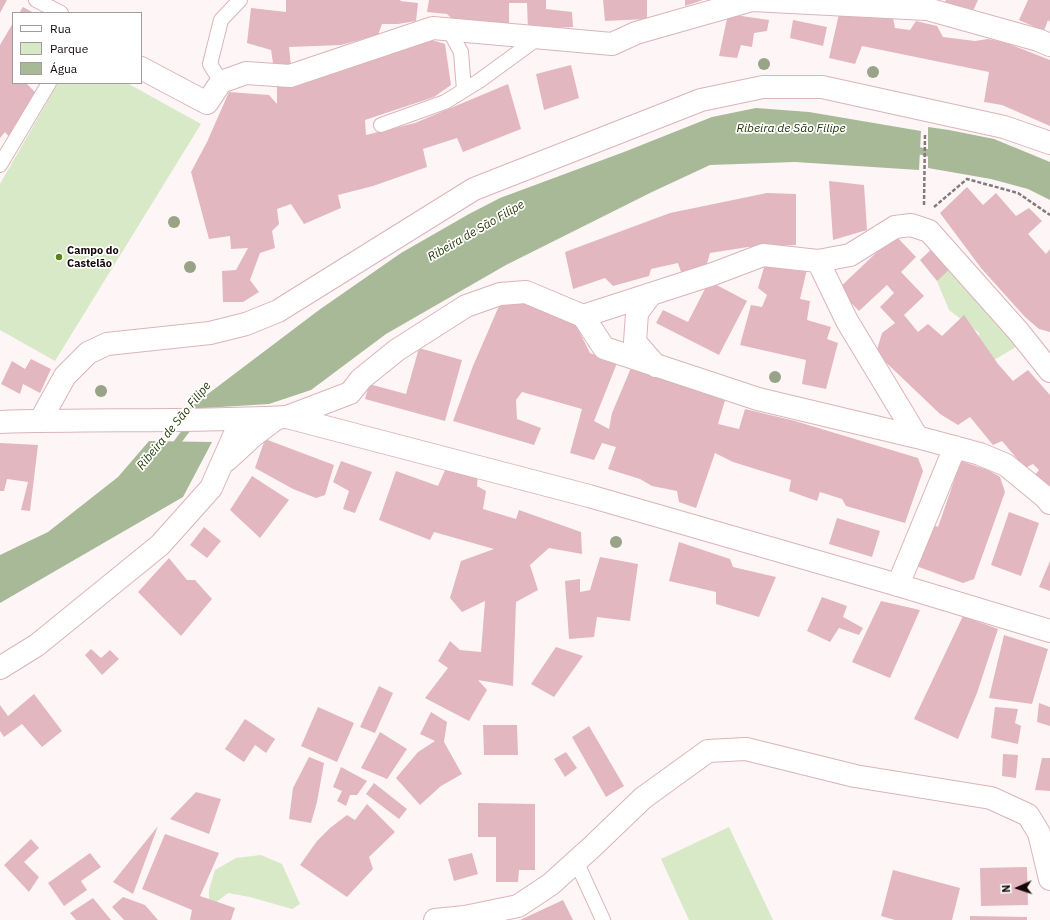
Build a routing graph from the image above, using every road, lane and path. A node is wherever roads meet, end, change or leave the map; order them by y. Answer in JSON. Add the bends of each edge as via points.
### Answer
{"nodes":[{"id":1,"x":36,"y":0,"type":"edge"},
{"id":2,"x":240,"y":0,"type":"edge"},
{"id":3,"x":59,"y":12,"type":"edge"},
{"id":4,"x":449,"y":30,"type":"junction"},
{"id":5,"x":538,"y":38,"type":"junction"},
{"id":6,"x":1050,"y":45,"type":"edge"},
{"id":7,"x":142,"y":69,"type":"edge"},
{"id":8,"x":221,"y":82,"type":"junction"},
{"id":9,"x":49,"y":84,"type":"edge"},
{"id":10,"x":464,"y":90,"type":"junction"},
{"id":11,"x":381,"y":125,"type":"dead end"},
{"id":12,"x":925,"y":130,"type":"dead end"},
{"id":13,"x":1050,"y":143,"type":"edge"},
{"id":14,"x":0,"y":165,"type":"edge"},
{"id":15,"x":923,"y":201,"type":"dead end"},
{"id":16,"x":932,"y":209,"type":"dead end"},
{"id":17,"x":1050,"y":215,"type":"edge"},
{"id":18,"x":818,"y":261,"type":"junction"},
{"id":19,"x":651,"y":294,"type":"junction"},
{"id":20,"x":583,"y":316,"type":"junction"},
{"id":21,"x":656,"y":366,"type":"junction"},
{"id":22,"x":1050,"y":371,"type":"edge"},
{"id":23,"x":282,"y":418,"type":"junction"},
{"id":24,"x":241,"y":420,"type":"junction"},
{"id":25,"x":40,"y":421,"type":"junction"},
{"id":26,"x":0,"y":422,"type":"edge"},
{"id":27,"x":917,"y":437,"type":"junction"},
{"id":28,"x":955,"y":448,"type":"junction"},
{"id":29,"x":221,"y":464,"type":"junction"},
{"id":30,"x":1050,"y":503,"type":"edge"},
{"id":31,"x":898,"y":585,"type":"junction"},
{"id":32,"x":1050,"y":630,"type":"edge"},
{"id":33,"x":0,"y":668,"type":"edge"},
{"id":34,"x":576,"y":861,"type":"junction"},
{"id":35,"x":1050,"y":879,"type":"edge"},
{"id":36,"x":465,"y":919,"type":"edge"},
{"id":37,"x":435,"y":920,"type":"edge"},
{"id":38,"x":603,"y":920,"type":"edge"}],
"edges":[{"from":1,"to":3,"type":"lane"},
{"from":2,"to":8,"type":"lane","via":[[221,20],[215,42],[210,64]]},
{"from":4,"to":5,"type":"street"},
{"from":4,"to":8,"type":"street","via":[[433,28],[290,76],[246,73]]},
{"from":4,"to":10,"type":"lane","via":[[461,52]]},
{"from":5,"to":6,"type":"street","via":[[612,44],[636,33],[752,0],[927,9]]},
{"from":5,"to":10,"type":"lane"},
{"from":7,"to":8,"type":"street","via":[[207,103]]},
{"from":9,"to":14,"type":"lane"},
{"from":10,"to":11,"type":"lane","via":[[445,102]]},
{"from":12,"to":15,"type":"path"},
{"from":13,"to":25,"type":"street","via":[[1004,127],[822,87],[763,87],[701,100],[474,189],[278,311],[246,324],[210,333],[107,344],[88,353],[65,376]]},
{"from":16,"to":17,"type":"path","via":[[967,179],[1018,193]]},
{"from":18,"to":19,"type":"street","via":[[763,255]]},
{"from":18,"to":22,"type":"street","via":[[850,255],[895,227],[911,225],[929,231]]},
{"from":18,"to":27,"type":"street","via":[[847,321]]},
{"from":19,"to":20,"type":"street"},
{"from":19,"to":21,"type":"street","via":[[637,312],[635,342]]},
{"from":20,"to":21,"type":"street","via":[[604,348]]},
{"from":20,"to":23,"type":"street","via":[[526,292],[500,294],[466,306],[398,350],[361,379],[350,393]]},
{"from":21,"to":27,"type":"street","via":[[758,399]]},
{"from":23,"to":24,"type":"street"},
{"from":23,"to":29,"type":"street","via":[[253,436]]},
{"from":23,"to":31,"type":"street","via":[[589,496]]},
{"from":24,"to":25,"type":"street"},
{"from":24,"to":29,"type":"street"},
{"from":25,"to":26,"type":"street"},
{"from":27,"to":28,"type":"street"},
{"from":28,"to":30,"type":"street","via":[[980,454],[1006,465]]},
{"from":28,"to":31,"type":"street"},
{"from":29,"to":33,"type":"street","via":[[211,488],[160,546],[37,645]]},
{"from":31,"to":32,"type":"street"},
{"from":34,"to":35,"type":"street","via":[[643,798],[708,751],[746,749],[855,776],[991,798],[1028,815],[1039,833]]},
{"from":34,"to":36,"type":"street","via":[[551,884],[518,906]]},
{"from":34,"to":38,"type":"lane"},
{"from":36,"to":37,"type":"street"}]}
